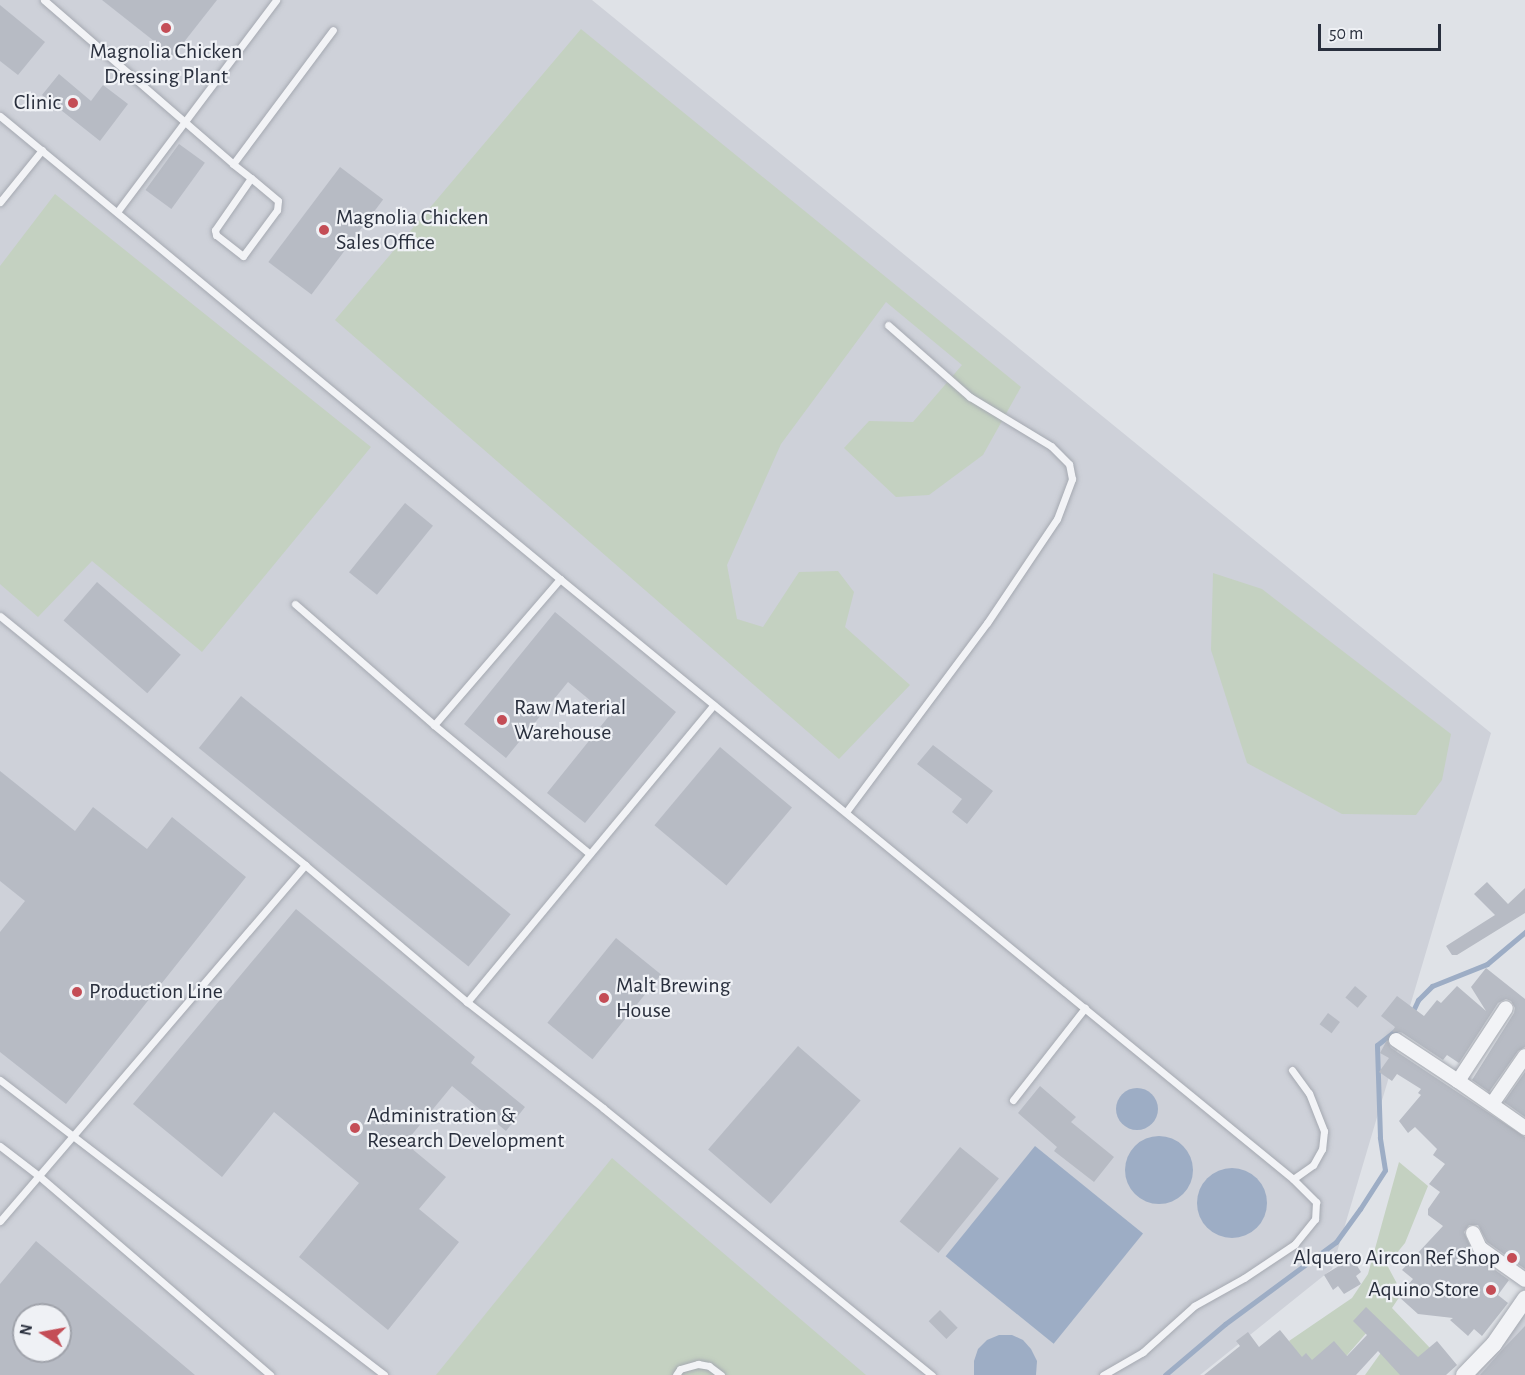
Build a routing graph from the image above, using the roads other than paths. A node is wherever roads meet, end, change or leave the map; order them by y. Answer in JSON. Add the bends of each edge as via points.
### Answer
{"nodes":[{"id":1,"x":44,"y":0,"type":"edge"},
{"id":2,"x":276,"y":0,"type":"edge"},
{"id":3,"x":333,"y":30,"type":"dead end"},
{"id":4,"x":0,"y":116,"type":"edge"},
{"id":5,"x":186,"y":123,"type":"junction"},
{"id":6,"x":42,"y":150,"type":"junction"},
{"id":7,"x":233,"y":164,"type":"junction"},
{"id":8,"x":251,"y":178,"type":"junction"},
{"id":9,"x":0,"y":202,"type":"edge"},
{"id":10,"x":117,"y":212,"type":"junction"},
{"id":11,"x":888,"y":325,"type":"dead end"},
{"id":12,"x":560,"y":579,"type":"junction"},
{"id":13,"x":296,"y":604,"type":"dead end"},
{"id":14,"x":0,"y":616,"type":"edge"},
{"id":15,"x":714,"y":705,"type":"junction"},
{"id":16,"x":434,"y":725,"type":"junction"},
{"id":17,"x":846,"y":812,"type":"junction"},
{"id":18,"x":590,"y":854,"type":"junction"},
{"id":19,"x":305,"y":865,"type":"junction"},
{"id":20,"x":467,"y":1002,"type":"junction"},
{"id":21,"x":1085,"y":1008,"type":"junction"},
{"id":22,"x":1506,"y":1008,"type":"dead end"},
{"id":23,"x":1396,"y":1040,"type":"dead end"},
{"id":24,"x":1525,"y":1056,"type":"edge"},
{"id":25,"x":1292,"y":1070,"type":"dead end"},
{"id":26,"x":0,"y":1080,"type":"edge"},
{"id":27,"x":1458,"y":1081,"type":"junction"},
{"id":28,"x":1013,"y":1100,"type":"dead end"},
{"id":29,"x":1492,"y":1104,"type":"junction"},
{"id":30,"x":1525,"y":1128,"type":"edge"},
{"id":31,"x":71,"y":1136,"type":"junction"},
{"id":32,"x":0,"y":1146,"type":"edge"},
{"id":33,"x":39,"y":1176,"type":"junction"},
{"id":34,"x":1293,"y":1179,"type":"junction"},
{"id":35,"x":0,"y":1221,"type":"edge"},
{"id":36,"x":1473,"y":1233,"type":"dead end"},
{"id":37,"x":1525,"y":1280,"type":"edge"},
{"id":38,"x":1525,"y":1299,"type":"edge"},
{"id":39,"x":270,"y":1375,"type":"edge"},
{"id":40,"x":384,"y":1375,"type":"edge"},
{"id":41,"x":676,"y":1375,"type":"edge"},
{"id":42,"x":721,"y":1375,"type":"edge"},
{"id":43,"x":932,"y":1375,"type":"edge"},
{"id":44,"x":1103,"y":1375,"type":"edge"},
{"id":45,"x":1464,"y":1375,"type":"edge"}],
"edges":[{"from":1,"to":5,"type":"lane"},
{"from":2,"to":5,"type":"lane"},
{"from":3,"to":7,"type":"lane"},
{"from":4,"to":6,"type":"lane"},
{"from":5,"to":7,"type":"lane"},
{"from":5,"to":10,"type":"lane"},
{"from":6,"to":9,"type":"lane"},
{"from":6,"to":10,"type":"lane"},
{"from":7,"to":8,"type":"lane"},
{"from":8,"to":8,"type":"lane","via":[[215,230],[243,256],[278,206],[278,201]]},
{"from":10,"to":12,"type":"lane"},
{"from":11,"to":17,"type":"lane","via":[[970,397],[1051,446],[1069,464],[1072,479],[1057,519],[1038,548]]},
{"from":12,"to":15,"type":"lane"},
{"from":12,"to":16,"type":"lane"},
{"from":13,"to":16,"type":"lane"},
{"from":14,"to":19,"type":"lane"},
{"from":15,"to":17,"type":"lane"},
{"from":15,"to":18,"type":"lane"},
{"from":16,"to":18,"type":"lane"},
{"from":17,"to":21,"type":"lane"},
{"from":18,"to":20,"type":"lane"},
{"from":19,"to":20,"type":"lane"},
{"from":19,"to":31,"type":"lane"},
{"from":20,"to":43,"type":"lane"},
{"from":21,"to":28,"type":"lane"},
{"from":21,"to":34,"type":"lane"},
{"from":22,"to":27,"type":"street"},
{"from":23,"to":27,"type":"street"},
{"from":24,"to":29,"type":"street"},
{"from":25,"to":34,"type":"lane","via":[[1309,1093],[1324,1131],[1322,1149],[1313,1165]]},
{"from":26,"to":31,"type":"lane"},
{"from":27,"to":29,"type":"street"},
{"from":29,"to":30,"type":"street"},
{"from":31,"to":33,"type":"lane"},
{"from":31,"to":40,"type":"lane"},
{"from":32,"to":33,"type":"lane"},
{"from":33,"to":35,"type":"lane"},
{"from":33,"to":39,"type":"lane"},
{"from":34,"to":44,"type":"lane","via":[[1316,1202],[1317,1210],[1311,1227],[1295,1244],[1194,1306],[1143,1352]]},
{"from":36,"to":37,"type":"street","via":[[1480,1248]]},
{"from":38,"to":45,"type":"street","via":[[1494,1344]]},
{"from":41,"to":42,"type":"lane","via":[[681,1369],[698,1364]]}]}
